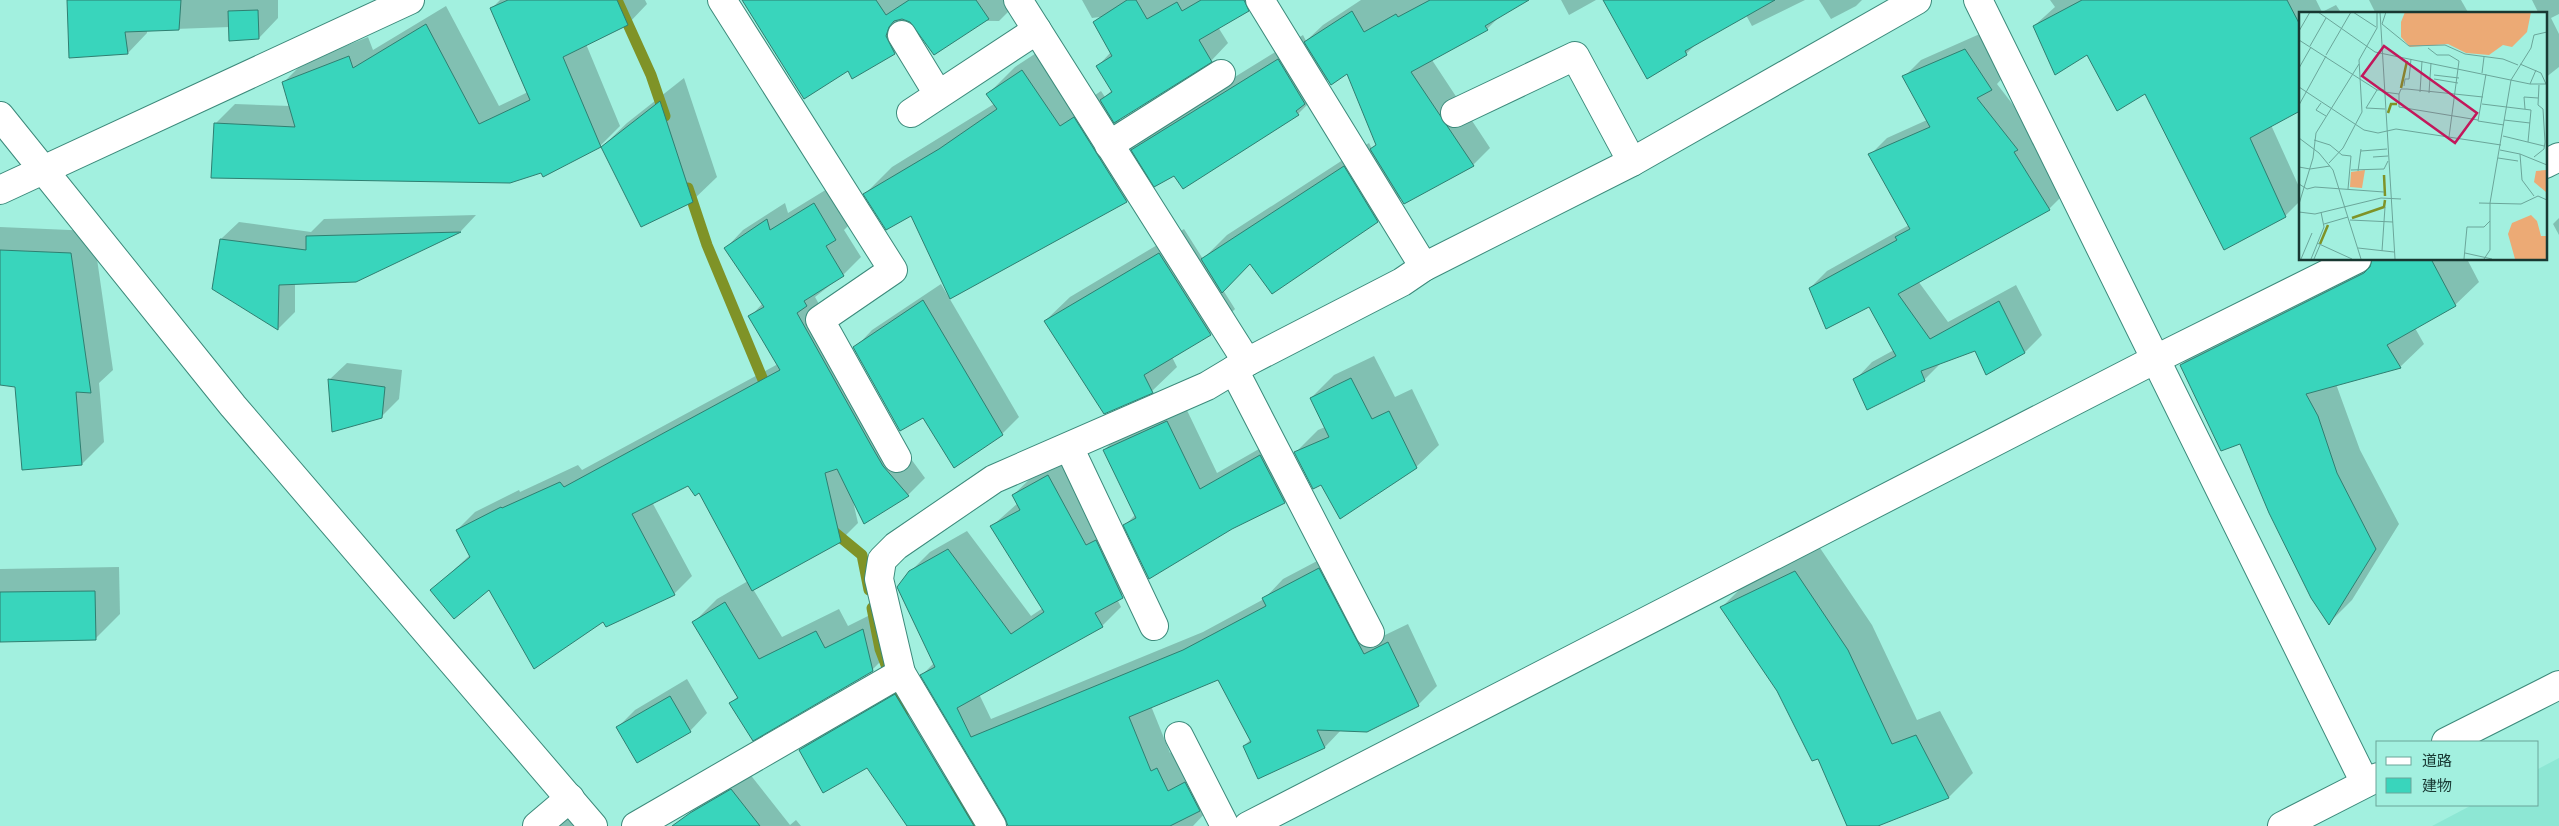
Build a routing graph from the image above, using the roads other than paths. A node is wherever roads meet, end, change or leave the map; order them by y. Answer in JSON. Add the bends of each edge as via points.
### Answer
{"nodes":[{"id":1,"x":410,"y":0,"type":"edge"},
{"id":2,"x":722,"y":0,"type":"edge"},
{"id":3,"x":1018,"y":0,"type":"edge"},
{"id":4,"x":1260,"y":0,"type":"edge"},
{"id":5,"x":1917,"y":0,"type":"edge"},
{"id":6,"x":1978,"y":0,"type":"edge"},
{"id":7,"x":1037,"y":30,"type":"junction"},
{"id":8,"x":902,"y":35,"type":"dead end"},
{"id":9,"x":1221,"y":74,"type":"dead end"},
{"id":10,"x":938,"y":94,"type":"junction"},
{"id":11,"x":911,"y":113,"type":"dead end"},
{"id":12,"x":1455,"y":113,"type":"dead end"},
{"id":13,"x":0,"y":116,"type":"edge"},
{"id":14,"x":1109,"y":145,"type":"junction"},
{"id":15,"x":2559,"y":157,"type":"edge"},
{"id":16,"x":1632,"y":162,"type":"junction"},
{"id":17,"x":2546,"y":164,"type":"edge"},
{"id":18,"x":43,"y":171,"type":"junction"},
{"id":19,"x":0,"y":190,"type":"edge"},
{"id":20,"x":2355,"y":260,"type":"edge"},
{"id":21,"x":1424,"y":267,"type":"junction"},
{"id":22,"x":2154,"y":360,"type":"junction"},
{"id":23,"x":1240,"y":366,"type":"junction"},
{"id":24,"x":1068,"y":447,"type":"junction"},
{"id":25,"x":896,"y":458,"type":"dead end"},
{"id":26,"x":1154,"y":626,"type":"dead end"},
{"id":27,"x":1370,"y":633,"type":"dead end"},
{"id":28,"x":894,"y":678,"type":"junction"},
{"id":29,"x":2559,"y":685,"type":"edge"},
{"id":30,"x":1179,"y":736,"type":"dead end"},
{"id":31,"x":2448,"y":741,"type":"edge"},
{"id":32,"x":2371,"y":780,"type":"edge"},
{"id":33,"x":570,"y":798,"type":"junction"},
{"id":34,"x":538,"y":826,"type":"edge"},
{"id":35,"x":593,"y":826,"type":"edge"},
{"id":36,"x":636,"y":826,"type":"edge"},
{"id":37,"x":992,"y":826,"type":"edge"},
{"id":38,"x":1225,"y":826,"type":"edge"},
{"id":39,"x":1248,"y":826,"type":"edge"},
{"id":40,"x":2282,"y":826,"type":"edge"}],
"edges":[{"from":1,"to":18,"type":"street"},
{"from":2,"to":25,"type":"street","via":[[893,270],[820,320]]},
{"from":3,"to":7,"type":"street"},
{"from":4,"to":21,"type":"street"},
{"from":5,"to":16,"type":"street"},
{"from":6,"to":22,"type":"street"},
{"from":7,"to":10,"type":"street"},
{"from":7,"to":14,"type":"street"},
{"from":8,"to":10,"type":"street"},
{"from":9,"to":14,"type":"street"},
{"from":10,"to":11,"type":"street"},
{"from":12,"to":16,"type":"street","via":[[1575,56]]},
{"from":13,"to":18,"type":"street"},
{"from":14,"to":23,"type":"street"},
{"from":15,"to":17,"type":"street"},
{"from":16,"to":21,"type":"street"},
{"from":18,"to":19,"type":"street"},
{"from":18,"to":33,"type":"street","via":[[233,406]]},
{"from":20,"to":22,"type":"street"},
{"from":21,"to":23,"type":"street","via":[[1402,282]]},
{"from":22,"to":32,"type":"street"},
{"from":22,"to":39,"type":"street"},
{"from":23,"to":24,"type":"street","via":[[1207,386]]},
{"from":23,"to":27,"type":"street"},
{"from":24,"to":26,"type":"street"},
{"from":24,"to":28,"type":"street","via":[[994,479],[896,546],[882,560],[880,579]]},
{"from":28,"to":36,"type":"street"},
{"from":28,"to":37,"type":"street"},
{"from":29,"to":31,"type":"street"},
{"from":30,"to":38,"type":"street"},
{"from":32,"to":40,"type":"street"},
{"from":33,"to":34,"type":"street"},
{"from":33,"to":35,"type":"street"}]}
